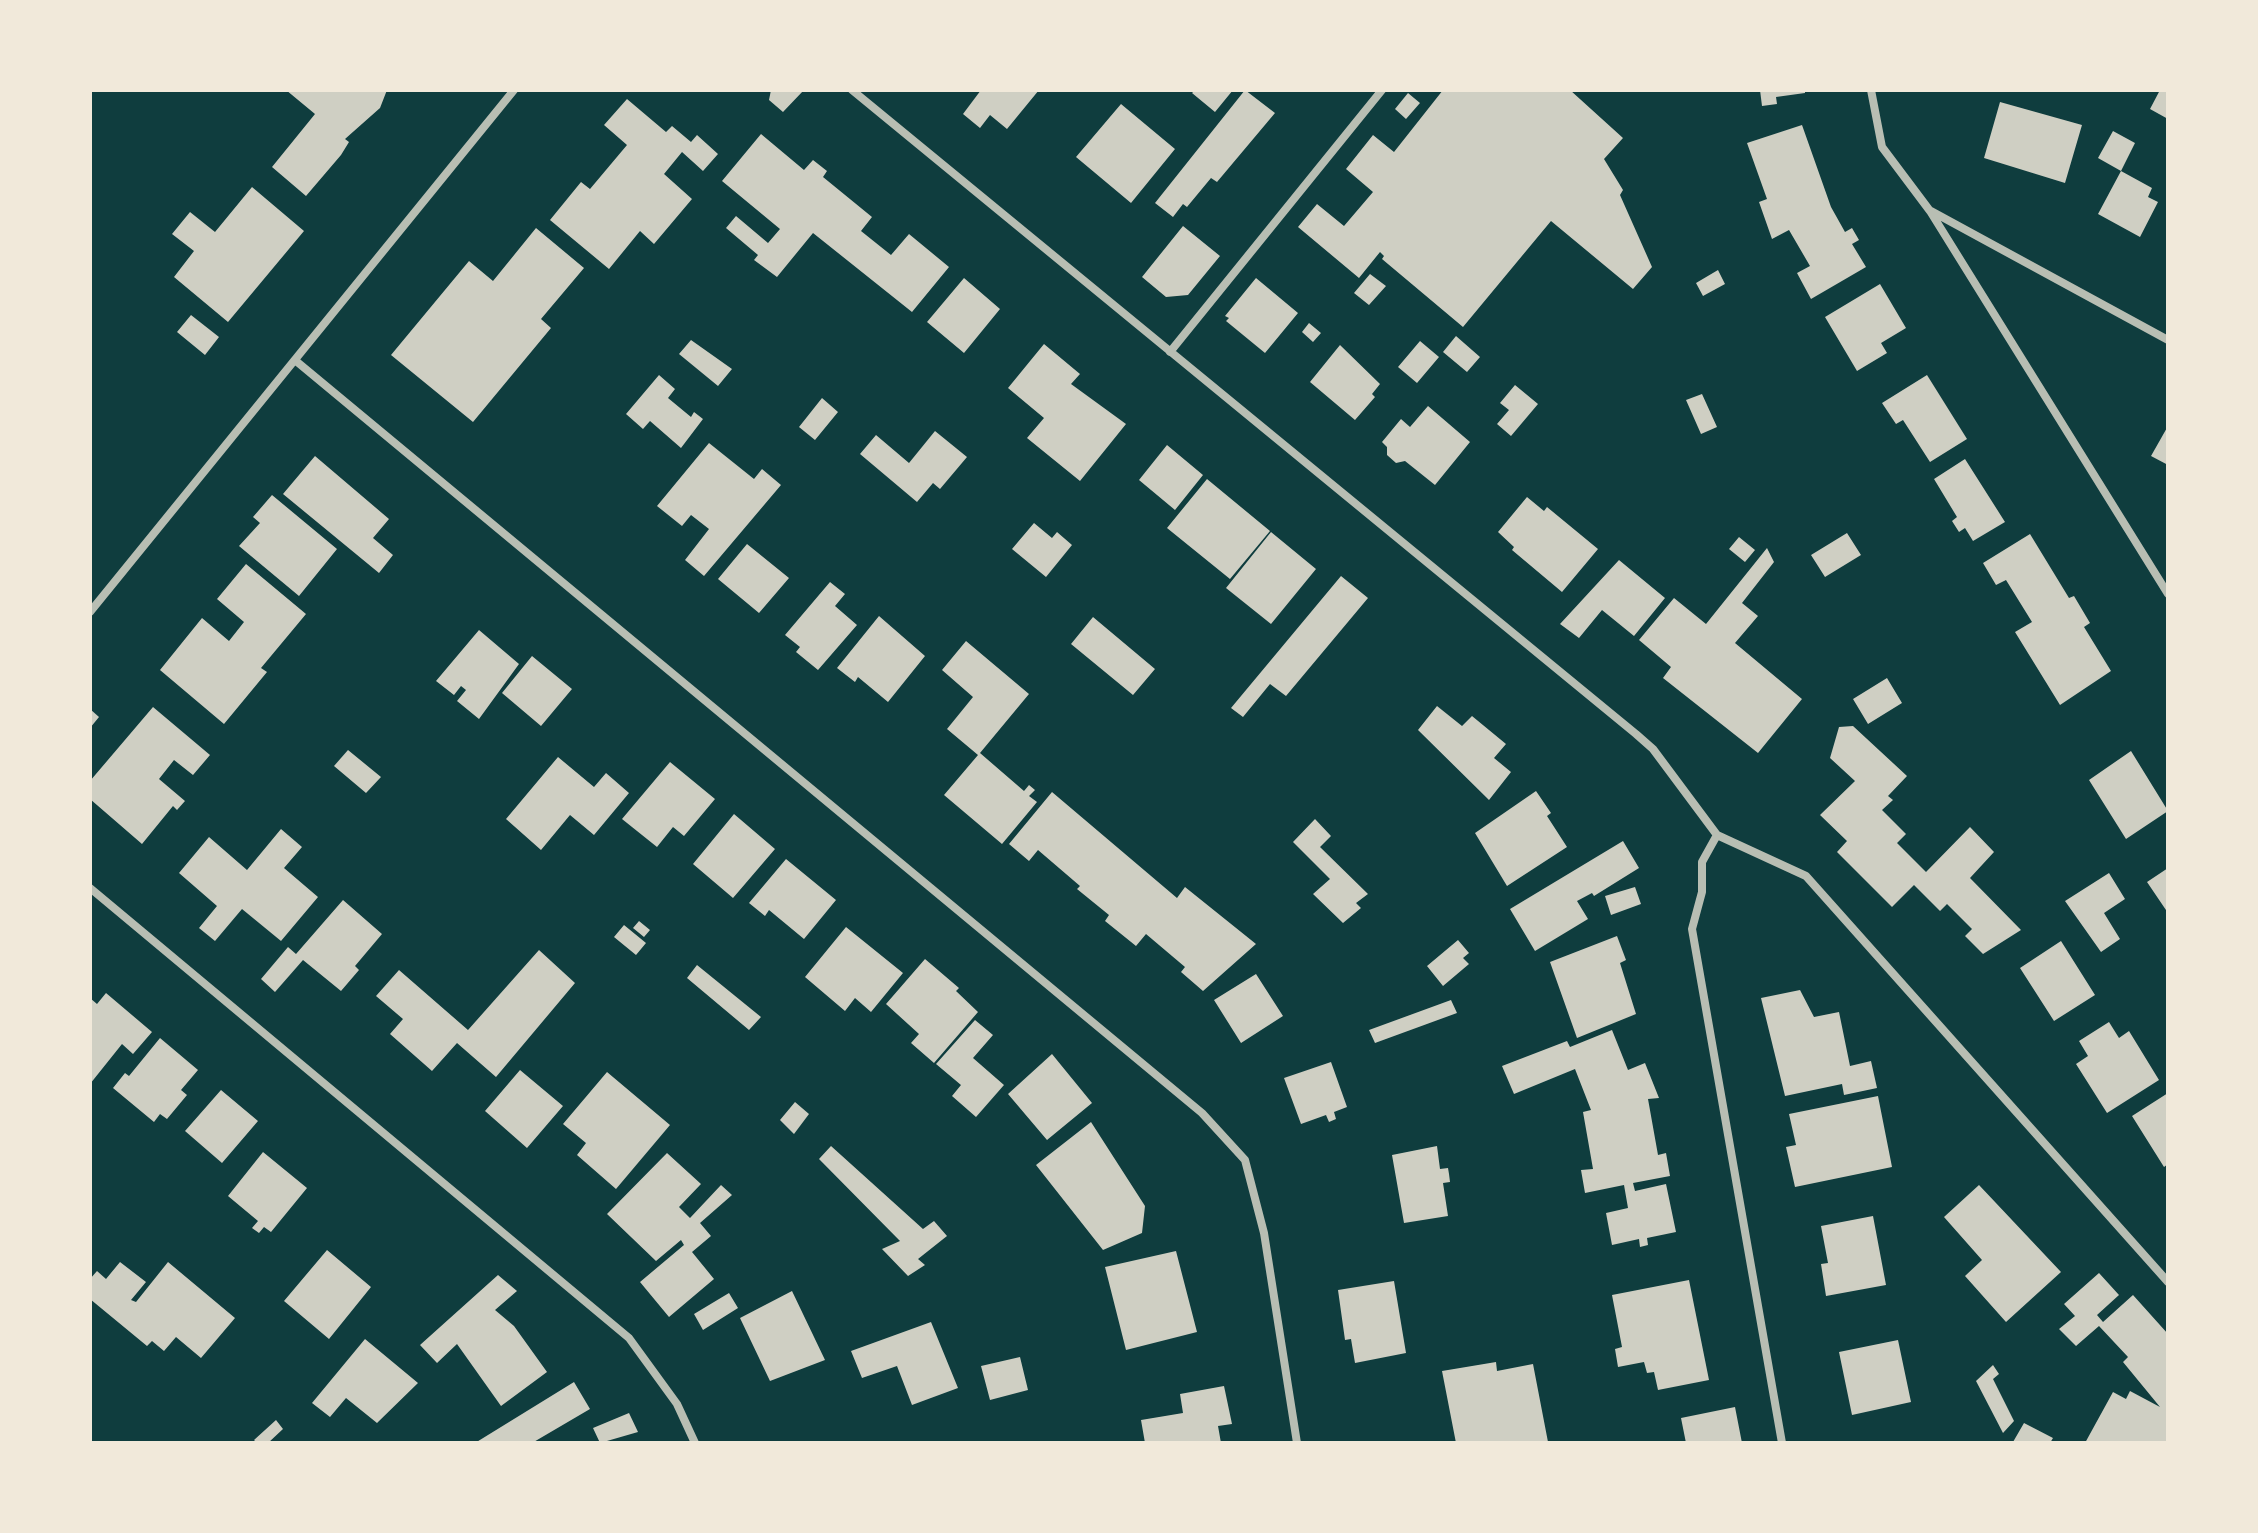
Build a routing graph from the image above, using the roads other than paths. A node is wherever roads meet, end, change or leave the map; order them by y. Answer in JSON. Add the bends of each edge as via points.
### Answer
{"nodes":[{"id":1,"x":514,"y":90,"type":"edge"},
{"id":2,"x":852,"y":90,"type":"edge"},
{"id":3,"x":1382,"y":90,"type":"edge"},
{"id":4,"x":1871,"y":90,"type":"edge"},
{"id":5,"x":1930,"y":211,"type":"junction"},
{"id":6,"x":2168,"y":340,"type":"edge"},
{"id":7,"x":1170,"y":352,"type":"junction"},
{"id":8,"x":296,"y":361,"type":"junction"},
{"id":9,"x":2168,"y":594,"type":"edge"},
{"id":10,"x":90,"y":612,"type":"edge"},
{"id":11,"x":1717,"y":835,"type":"junction"},
{"id":12,"x":90,"y":888,"type":"edge"},
{"id":13,"x":2168,"y":1282,"type":"edge"},
{"id":14,"x":695,"y":1443,"type":"edge"},
{"id":15,"x":1297,"y":1443,"type":"edge"},
{"id":16,"x":1782,"y":1443,"type":"edge"}],
"edges":[{"from":1,"to":8,"type":"street"},
{"from":2,"to":7,"type":"street"},
{"from":3,"to":7,"type":"street"},
{"from":4,"to":5,"type":"street","via":[[1882,147]]},
{"from":5,"to":6,"type":"street"},
{"from":5,"to":9,"type":"street"},
{"from":7,"to":11,"type":"street","via":[[1653,749]]},
{"from":8,"to":10,"type":"street"},
{"from":8,"to":15,"type":"street","via":[[1202,1113],[1245,1160],[1264,1233]]},
{"from":11,"to":13,"type":"street","via":[[1806,876]]},
{"from":11,"to":16,"type":"street","via":[[1702,862],[1702,892],[1692,929]]},
{"from":12,"to":14,"type":"street","via":[[629,1338],[677,1404]]}]}
